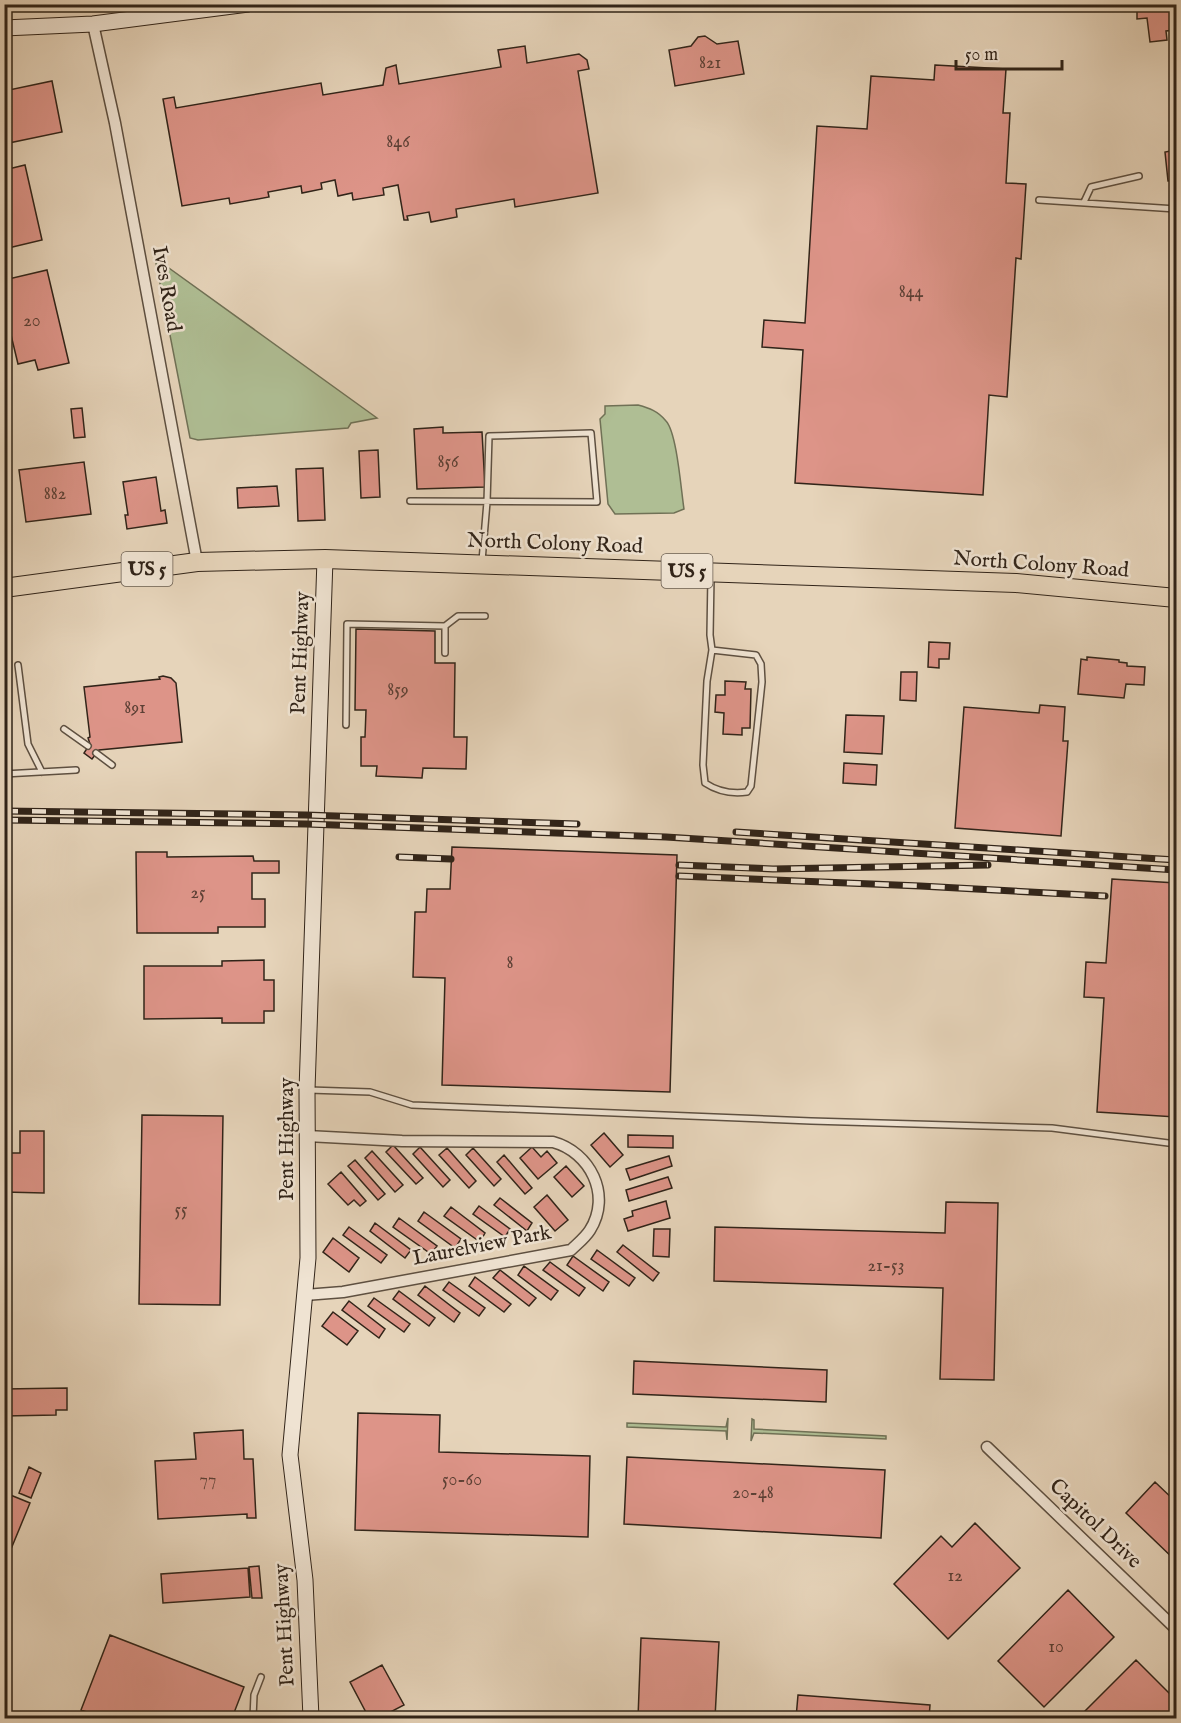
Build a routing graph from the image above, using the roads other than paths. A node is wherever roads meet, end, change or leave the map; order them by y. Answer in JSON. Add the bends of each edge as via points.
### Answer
{"nodes":[{"id":1,"x":248,"y":4,"type":"edge"},
{"id":2,"x":93,"y":24,"type":"junction"},
{"id":3,"x":4,"y":28,"type":"edge"},
{"id":4,"x":1139,"y":177,"type":"dead end"},
{"id":5,"x":1039,"y":200,"type":"dead end"},
{"id":6,"x":1084,"y":202,"type":"junction"},
{"id":7,"x":1176,"y":208,"type":"edge"},
{"id":8,"x":410,"y":501,"type":"dead end"},
{"id":9,"x":487,"y":502,"type":"junction"},
{"id":10,"x":325,"y":559,"type":"junction"},
{"id":11,"x":197,"y":562,"type":"junction"},
{"id":12,"x":482,"y":564,"type":"junction"},
{"id":13,"x":711,"y":573,"type":"junction"},
{"id":14,"x":4,"y":588,"type":"edge"},
{"id":15,"x":1176,"y":598,"type":"edge"},
{"id":16,"x":485,"y":616,"type":"dead end"},
{"id":17,"x":445,"y":626,"type":"junction"},
{"id":18,"x":712,"y":650,"type":"junction"},
{"id":19,"x":445,"y":653,"type":"dead end"},
{"id":20,"x":18,"y":665,"type":"dead end"},
{"id":21,"x":346,"y":725,"type":"dead end"},
{"id":22,"x":64,"y":729,"type":"dead end"},
{"id":23,"x":88,"y":746,"type":"dead end"},
{"id":24,"x":96,"y":753,"type":"dead end"},
{"id":25,"x":112,"y":765,"type":"dead end"},
{"id":26,"x":76,"y":770,"type":"dead end"},
{"id":27,"x":42,"y":772,"type":"junction"},
{"id":28,"x":4,"y":774,"type":"edge"},
{"id":29,"x":307,"y":1090,"type":"junction"},
{"id":30,"x":307,"y":1136,"type":"junction"},
{"id":31,"x":1176,"y":1144,"type":"edge"},
{"id":32,"x":305,"y":1295,"type":"junction"},
{"id":33,"x":987,"y":1447,"type":"dead end"},
{"id":34,"x":1176,"y":1629,"type":"edge"},
{"id":35,"x":261,"y":1677,"type":"dead end"},
{"id":36,"x":253,"y":1719,"type":"edge"},
{"id":37,"x":311,"y":1719,"type":"edge"}],
"edges":[{"from":1,"to":2,"type":"street"},
{"from":2,"to":3,"type":"street"},
{"from":2,"to":11,"type":"street","name":"Ives Road"},
{"from":4,"to":6,"type":"lane","via":[[1091,187]]},
{"from":5,"to":6,"type":"lane"},
{"from":6,"to":7,"type":"lane"},
{"from":8,"to":9,"type":"lane"},
{"from":9,"to":9,"type":"lane","via":[[489,436],[591,433],[597,502]]},
{"from":9,"to":12,"type":"lane"},
{"from":10,"to":11,"type":"main road","name":"North Colony Road","number":"US 5"},
{"from":10,"to":12,"type":"main road","name":"North Colony Road","number":"US 5"},
{"from":10,"to":29,"type":"street","name":"Pent Highway"},
{"from":11,"to":14,"type":"main road","name":"North Colony Road","number":"US 5"},
{"from":12,"to":13,"type":"main road","name":"North Colony Road","number":"US 5"},
{"from":13,"to":15,"type":"main road","name":"North Colony Road","number":"US 5","via":[[1016,583]]},
{"from":13,"to":18,"type":"lane"},
{"from":16,"to":17,"type":"lane","via":[[458,616]]},
{"from":17,"to":19,"type":"lane"},
{"from":17,"to":21,"type":"lane","via":[[347,624]]},
{"from":18,"to":18,"type":"lane","via":[[707,681],[705,783],[715,790],[747,792],[751,786],[761,664],[756,655]]},
{"from":20,"to":27,"type":"lane","via":[[28,744]]},
{"from":22,"to":23,"type":"lane"},
{"from":24,"to":25,"type":"lane"},
{"from":26,"to":27,"type":"lane"},
{"from":27,"to":28,"type":"lane"},
{"from":29,"to":30,"type":"street","name":"Pent Highway"},
{"from":29,"to":31,"type":"lane","via":[[370,1092],[412,1105],[1052,1128]]},
{"from":30,"to":32,"type":"street","name":"Pent Highway"},
{"from":30,"to":32,"type":"street","name":"Laurelview Park","via":[[553,1142],[570,1149],[587,1164],[596,1182],[599,1201],[590,1232],[571,1250],[343,1292]]},
{"from":32,"to":37,"type":"street","name":"Pent Highway","via":[[291,1455],[305,1580]]},
{"from":33,"to":34,"type":"street","name":"Capitol Drive"},
{"from":35,"to":36,"type":"lane","via":[[254,1695]]}]}
